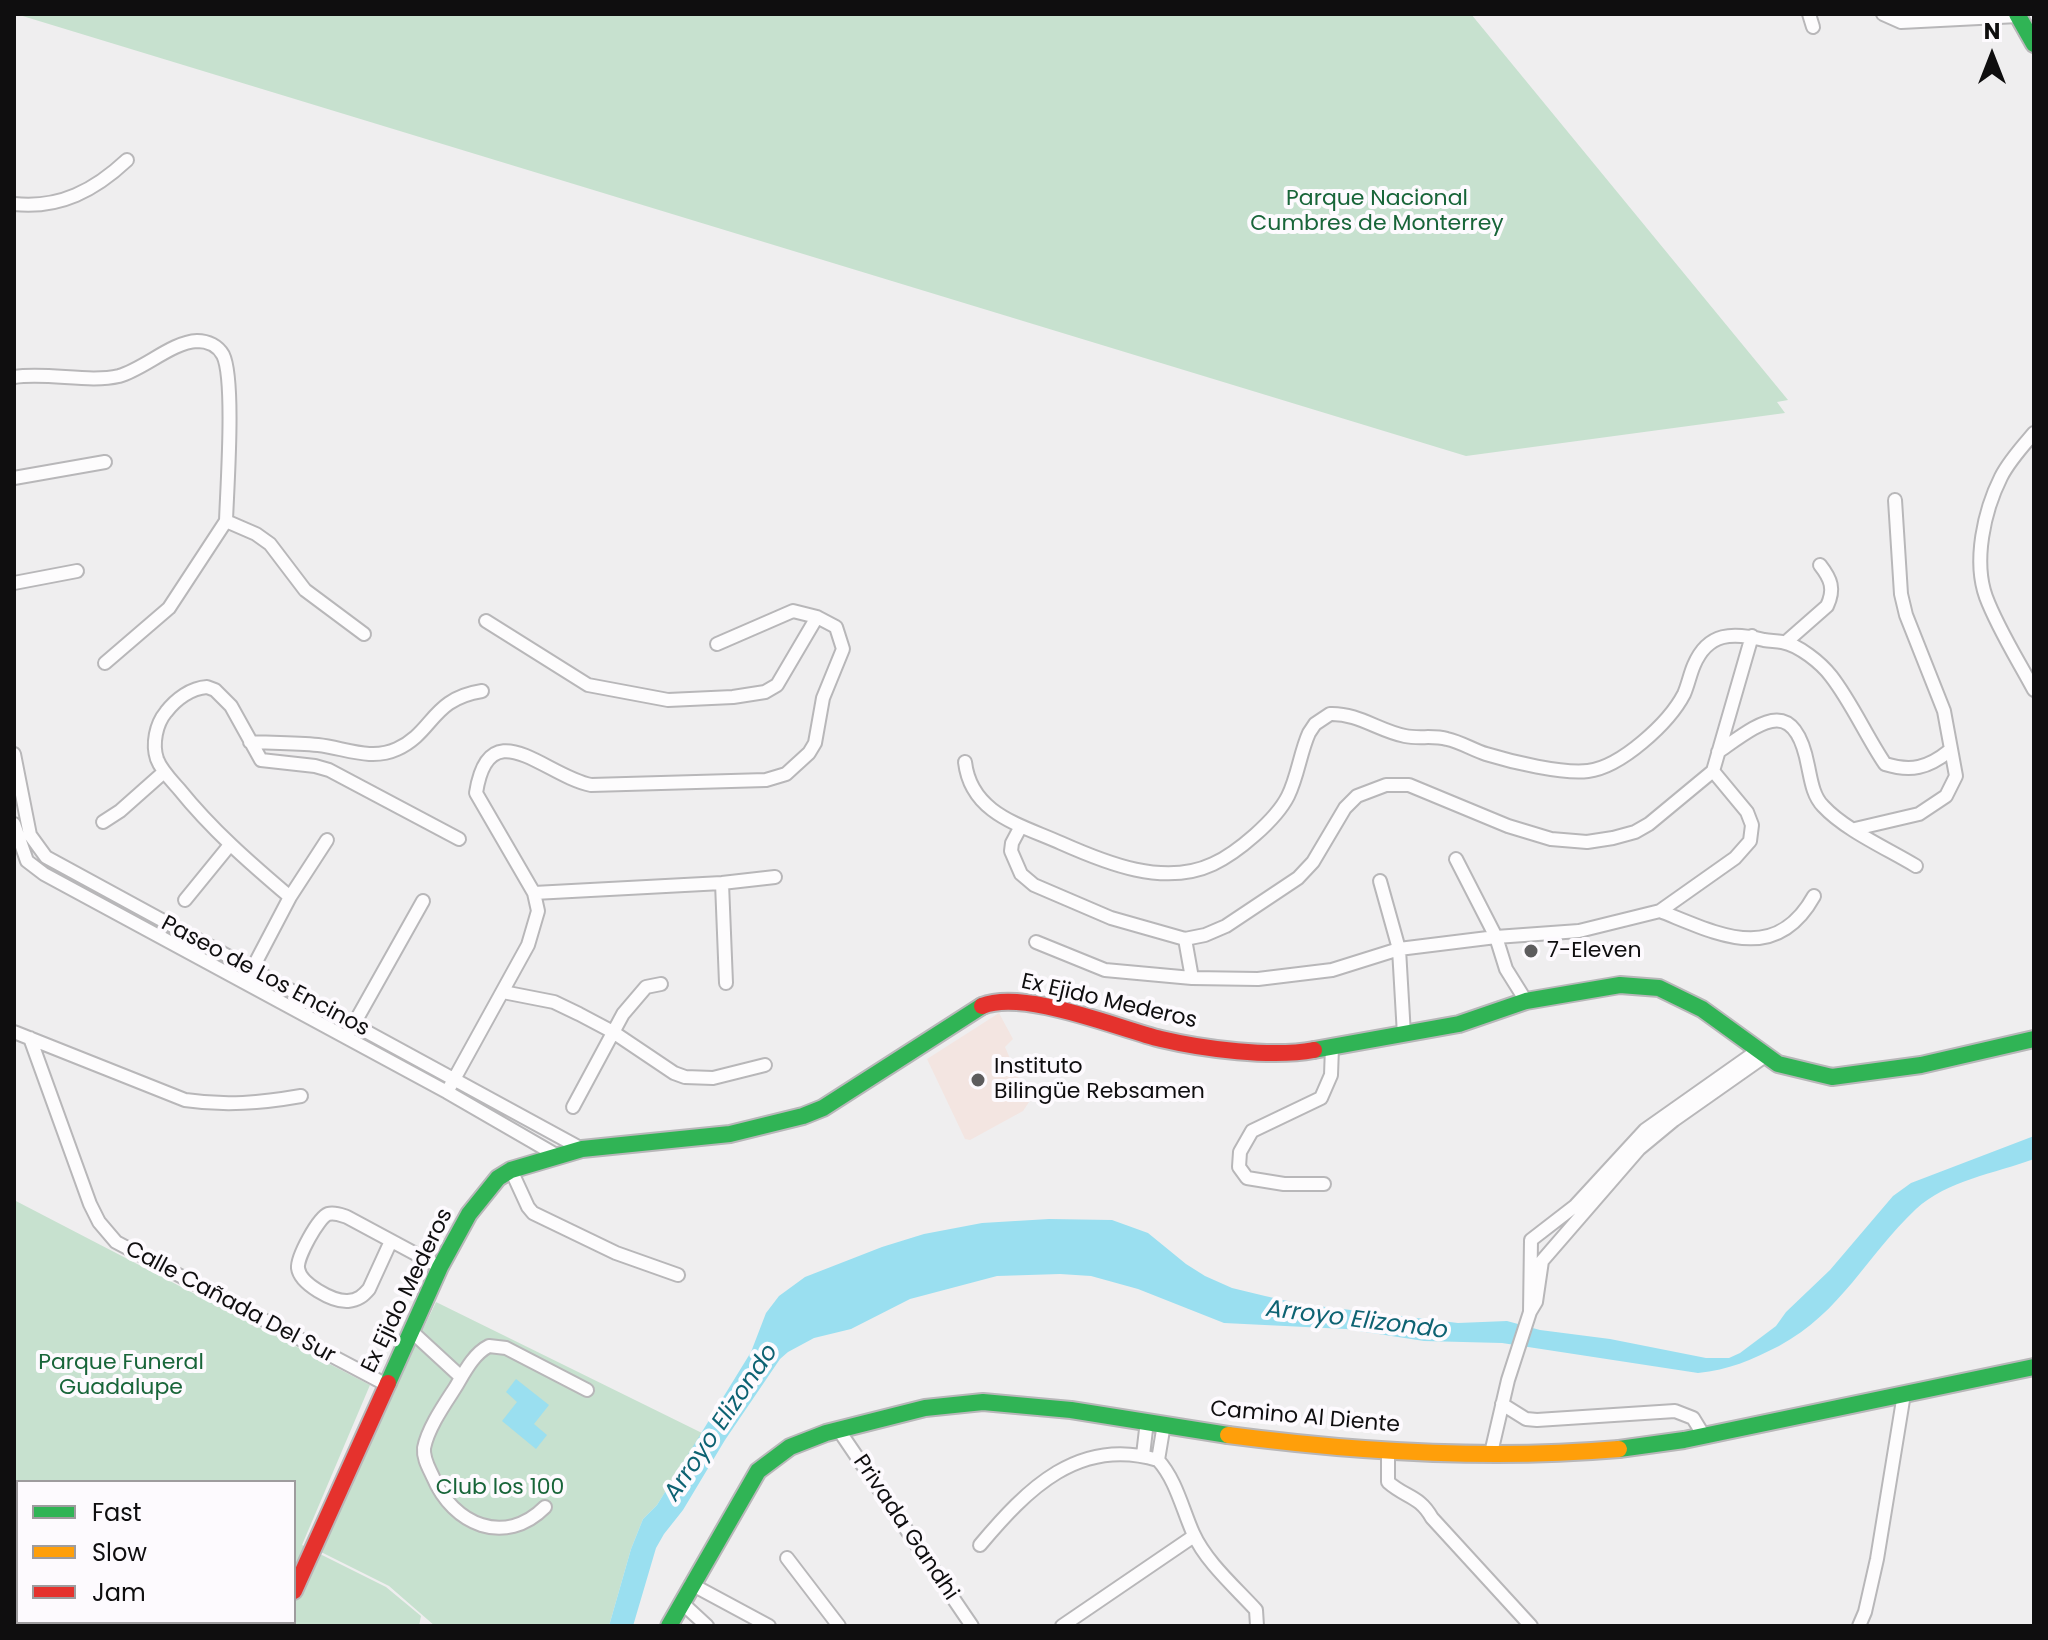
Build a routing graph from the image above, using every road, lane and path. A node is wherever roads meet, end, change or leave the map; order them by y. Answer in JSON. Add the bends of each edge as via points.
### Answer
{"nodes":[{"id":1,"x":1883,"y":14,"type":"edge"},
{"id":2,"x":2018,"y":15,"type":"edge"},
{"id":3,"x":2034,"y":44,"type":"edge"},
{"id":4,"x":127,"y":160,"type":"dead end"},
{"id":5,"x":14,"y":204,"type":"edge"},
{"id":6,"x":14,"y":377,"type":"edge"},
{"id":7,"x":2034,"y":433,"type":"edge"},
{"id":8,"x":105,"y":462,"type":"dead end"},
{"id":9,"x":14,"y":478,"type":"edge"},
{"id":10,"x":1895,"y":500,"type":"dead end"},
{"id":11,"x":226,"y":521,"type":"junction"},
{"id":12,"x":1820,"y":565,"type":"dead end"},
{"id":13,"x":77,"y":571,"type":"dead end"},
{"id":14,"x":14,"y":583,"type":"edge"},
{"id":15,"x":817,"y":617,"type":"junction"},
{"id":16,"x":486,"y":621,"type":"dead end"},
{"id":17,"x":364,"y":634,"type":"dead end"},
{"id":18,"x":1752,"y":636,"type":"junction"},
{"id":19,"x":1786,"y":642,"type":"junction"},
{"id":20,"x":717,"y":644,"type":"dead end"},
{"id":21,"x":105,"y":663,"type":"dead end"},
{"id":22,"x":2034,"y":690,"type":"edge"},
{"id":23,"x":482,"y":691,"type":"dead end"},
{"id":24,"x":250,"y":742,"type":"junction"},
{"id":25,"x":1949,"y":751,"type":"junction"},
{"id":26,"x":1718,"y":752,"type":"junction"},
{"id":27,"x":14,"y":754,"type":"edge"},
{"id":28,"x":965,"y":762,"type":"dead end"},
{"id":29,"x":1713,"y":771,"type":"junction"},
{"id":30,"x":164,"y":772,"type":"junction"},
{"id":31,"x":103,"y":822,"type":"dead end"},
{"id":32,"x":14,"y":824,"type":"edge"},
{"id":33,"x":1020,"y":828,"type":"junction"},
{"id":34,"x":1855,"y":829,"type":"junction"},
{"id":35,"x":459,"y":839,"type":"dead end"},
{"id":36,"x":327,"y":840,"type":"dead end"},
{"id":37,"x":229,"y":846,"type":"junction"},
{"id":38,"x":38,"y":850,"type":"junction"},
{"id":39,"x":18,"y":851,"type":"edge"},
{"id":40,"x":1456,"y":859,"type":"dead end"},
{"id":41,"x":1916,"y":866,"type":"dead end"},
{"id":42,"x":775,"y":877,"type":"dead end"},
{"id":43,"x":1380,"y":881,"type":"dead end"},
{"id":44,"x":722,"y":883,"type":"junction"},
{"id":45,"x":534,"y":893,"type":"junction"},
{"id":46,"x":1814,"y":896,"type":"dead end"},
{"id":47,"x":290,"y":897,"type":"junction"},
{"id":48,"x":185,"y":900,"type":"dead end"},
{"id":49,"x":423,"y":901,"type":"dead end"},
{"id":50,"x":1660,"y":911,"type":"junction"},
{"id":51,"x":1496,"y":937,"type":"junction"},
{"id":52,"x":1185,"y":939,"type":"junction"},
{"id":53,"x":1036,"y":942,"type":"dead end"},
{"id":54,"x":1399,"y":949,"type":"junction"},
{"id":55,"x":252,"y":970,"type":"junction"},
{"id":56,"x":1192,"y":978,"type":"junction"},
{"id":57,"x":245,"y":983,"type":"junction"},
{"id":58,"x":726,"y":983,"type":"dead end"},
{"id":59,"x":661,"y":984,"type":"dead end"},
{"id":60,"x":503,"y":992,"type":"junction"},
{"id":61,"x":1526,"y":1001,"type":"junction"},
{"id":62,"x":353,"y":1025,"type":"junction"},
{"id":63,"x":14,"y":1032,"type":"edge"},
{"id":64,"x":613,"y":1032,"type":"junction"},
{"id":65,"x":1404,"y":1035,"type":"junction"},
{"id":66,"x":30,"y":1038,"type":"junction"},
{"id":67,"x":346,"y":1038,"type":"junction"},
{"id":68,"x":2034,"y":1039,"type":"edge"},
{"id":69,"x":1332,"y":1047,"type":"junction"},
{"id":70,"x":1761,"y":1054,"type":"junction"},
{"id":71,"x":765,"y":1065,"type":"dead end"},
{"id":72,"x":454,"y":1079,"type":"junction"},
{"id":73,"x":447,"y":1092,"type":"junction"},
{"id":74,"x":301,"y":1096,"type":"dead end"},
{"id":75,"x":573,"y":1107,"type":"dead end"},
{"id":76,"x":1671,"y":1116,"type":"junction"},
{"id":77,"x":582,"y":1149,"type":"junction"},
{"id":78,"x":556,"y":1155,"type":"junction"},
{"id":79,"x":511,"y":1170,"type":"junction"},
{"id":80,"x":1324,"y":1184,"type":"dead end"},
{"id":81,"x":1549,"y":1225,"type":"junction"},
{"id":82,"x":1559,"y":1240,"type":"junction"},
{"id":83,"x":391,"y":1241,"type":"junction"},
{"id":84,"x":1536,"y":1259,"type":"junction"},
{"id":85,"x":440,"y":1267,"type":"junction"},
{"id":86,"x":678,"y":1275,"type":"dead end"},
{"id":87,"x":410,"y":1330,"type":"junction"},
{"id":88,"x":2034,"y":1367,"type":"edge"},
{"id":89,"x":461,"y":1377,"type":"junction"},
{"id":90,"x":387,"y":1385,"type":"junction"},
{"id":91,"x":587,"y":1390,"type":"dead end"},
{"id":92,"x":1904,"y":1394,"type":"junction"},
{"id":93,"x":1502,"y":1404,"type":"junction"},
{"id":94,"x":1156,"y":1422,"type":"junction"},
{"id":95,"x":838,"y":1429,"type":"junction"},
{"id":96,"x":1704,"y":1436,"type":"junction"},
{"id":97,"x":1388,"y":1449,"type":"junction"},
{"id":98,"x":1491,"y":1453,"type":"junction"},
{"id":99,"x":1143,"y":1455,"type":"junction"},
{"id":100,"x":1158,"y":1460,"type":"junction"},
{"id":101,"x":545,"y":1507,"type":"dead end"},
{"id":102,"x":1194,"y":1536,"type":"junction"},
{"id":103,"x":980,"y":1545,"type":"dead end"},
{"id":104,"x":787,"y":1558,"type":"dead end"},
{"id":105,"x":691,"y":1584,"type":"junction"},
{"id":106,"x":296,"y":1587,"type":"edge"},
{"id":107,"x":681,"y":1602,"type":"junction"},
{"id":108,"x":1258,"y":1624,"type":"edge"},
{"id":109,"x":669,"y":1626,"type":"edge"},
{"id":110,"x":707,"y":1626,"type":"edge"},
{"id":111,"x":769,"y":1626,"type":"edge"},
{"id":112,"x":839,"y":1626,"type":"edge"},
{"id":113,"x":972,"y":1626,"type":"edge"},
{"id":114,"x":1062,"y":1626,"type":"edge"},
{"id":115,"x":1531,"y":1626,"type":"edge"},
{"id":116,"x":1859,"y":1626,"type":"edge"}],
"edges":[{"from":1,"to":2,"type":"street","via":[[1901,22]]},
{"from":2,"to":3,"type":"street"},
{"from":4,"to":5,"type":"street","via":[[105,181],[74,197]]},
{"from":6,"to":11,"type":"street","via":[[100,379],[143,366],[186,343],[206,342],[221,351],[229,409]]},
{"from":7,"to":22,"type":"street","via":[[2000,479],[1981,555],[1986,597]]},
{"from":8,"to":9,"type":"street"},
{"from":10,"to":25,"type":"street","via":[[1901,594],[1944,711]]},
{"from":11,"to":17,"type":"street","via":[[270,544],[305,590]]},
{"from":11,"to":21,"type":"street","via":[[169,608]]},
{"from":12,"to":19,"type":"street","via":[[1832,584],[1827,606]]},
{"from":13,"to":14,"type":"street"},
{"from":15,"to":16,"type":"street","via":[[771,690],[668,700],[588,685]]},
{"from":15,"to":20,"type":"street","via":[[793,611]]},
{"from":15,"to":45,"type":"street","via":[[836,627],[843,649],[823,698],[815,743],[780,777],[591,785],[516,752],[500,751],[485,760],[476,793]]},
{"from":18,"to":19,"type":"street"},
{"from":18,"to":26,"type":"street"},
{"from":18,"to":33,"type":"street","via":[[1725,636],[1704,647],[1671,711],[1631,753],[1603,769],[1584,772],[1529,765],[1448,739],[1406,736],[1330,714],[1309,733],[1280,810],[1267,826],[1214,864],[1168,872],[1123,867]]},
{"from":19,"to":25,"type":"street","via":[[1830,674],[1885,764],[1911,769]]},
{"from":23,"to":24,"type":"street","via":[[456,697],[409,743],[387,753]]},
{"from":24,"to":30,"type":"street","via":[[224,698],[199,687],[167,710],[158,727],[157,759]]},
{"from":24,"to":35,"type":"street","via":[[261,760],[329,770]]},
{"from":25,"to":34,"type":"street","via":[[1956,776],[1946,796],[1919,814]]},
{"from":26,"to":29,"type":"street"},
{"from":26,"to":34,"type":"street","via":[[1766,721],[1786,721],[1802,743],[1821,805]]},
{"from":27,"to":38,"type":"street","via":[[27,823]]},
{"from":28,"to":33,"type":"street","via":[[979,797]]},
{"from":29,"to":50,"type":"street","via":[[1747,812],[1750,841],[1735,858]]},
{"from":29,"to":52,"type":"street","via":[[1635,832],[1587,842],[1551,839],[1508,826],[1409,785],[1369,789],[1345,808],[1298,878],[1226,926]]},
{"from":30,"to":31,"type":"street"},
{"from":30,"to":37,"type":"street"},
{"from":32,"to":39,"type":"street"},
{"from":33,"to":52,"type":"street","via":[[1011,851],[1021,874],[1034,885],[1111,918]]},
{"from":34,"to":41,"type":"street"},
{"from":36,"to":47,"type":"street"},
{"from":37,"to":47,"type":"street"},
{"from":37,"to":48,"type":"street"},
{"from":38,"to":39,"type":"street"},
{"from":38,"to":55,"type":"street","name":"Paseo de Los Encinos"},
{"from":39,"to":57,"type":"street","name":"Paseo de Los Encinos","via":[[44,874]]},
{"from":40,"to":51,"type":"street"},
{"from":42,"to":44,"type":"street"},
{"from":43,"to":54,"type":"street"},
{"from":44,"to":45,"type":"street"},
{"from":44,"to":58,"type":"street"},
{"from":45,"to":60,"type":"street","via":[[534,932]]},
{"from":46,"to":50,"type":"street","via":[[1807,909],[1782,929],[1748,939],[1730,938]]},
{"from":47,"to":55,"type":"street"},
{"from":49,"to":62,"type":"street"},
{"from":50,"to":51,"type":"street","via":[[1579,931]]},
{"from":51,"to":54,"type":"street"},
{"from":51,"to":61,"type":"street","via":[[1506,969]]},
{"from":52,"to":56,"type":"street"},
{"from":53,"to":56,"type":"street","via":[[1105,970]]},
{"from":54,"to":56,"type":"street","via":[[1332,970],[1258,979]]},
{"from":54,"to":65,"type":"street"},
{"from":55,"to":57,"type":"street"},
{"from":55,"to":62,"type":"street","name":"Paseo de Los Encinos"},
{"from":57,"to":67,"type":"street","name":"Paseo de Los Encinos"},
{"from":59,"to":64,"type":"street","via":[[646,987]]},
{"from":60,"to":64,"type":"street","via":[[554,1002]]},
{"from":60,"to":72,"type":"street"},
{"from":61,"to":65,"type":"street","name":"Ex Ejido Mederos","via":[[1459,1024]]},
{"from":61,"to":70,"type":"street","name":"Ex Ejido Mederos","via":[[1620,985],[1659,988],[1702,1009]]},
{"from":62,"to":67,"type":"street"},
{"from":62,"to":72,"type":"street","name":"Paseo de Los Encinos"},
{"from":63,"to":66,"type":"street"},
{"from":64,"to":71,"type":"street","via":[[685,1077],[713,1078]]},
{"from":64,"to":75,"type":"street"},
{"from":65,"to":69,"type":"street","name":"Ex Ejido Mederos"},
{"from":66,"to":74,"type":"street","via":[[185,1100],[245,1105]]},
{"from":66,"to":90,"type":"street","name":"Calle Cañada Del Sur","via":[[90,1204],[116,1242]]},
{"from":67,"to":73,"type":"street","name":"Paseo de Los Encinos"},
{"from":68,"to":70,"type":"street","name":"Ex Ejido Mederos","via":[[1921,1065],[1832,1077],[1778,1064]]},
{"from":69,"to":77,"type":"street","name":"Ex Ejido Mederos","via":[[1250,1052],[1165,1040],[1024,1001],[989,1003],[803,1116],[730,1134]]},
{"from":69,"to":80,"type":"street","via":[[1331,1075],[1321,1098],[1252,1131],[1240,1152],[1239,1167],[1247,1178]]},
{"from":70,"to":76,"type":"street"},
{"from":72,"to":73,"type":"street"},
{"from":72,"to":77,"type":"street","name":"Paseo de Los Encinos"},
{"from":73,"to":78,"type":"street","name":"Paseo de Los Encinos"},
{"from":76,"to":81,"type":"street","via":[[1629,1145],[1575,1206]]},
{"from":76,"to":82,"type":"street"},
{"from":77,"to":78,"type":"street","name":"Ex Ejido Mederos"},
{"from":78,"to":79,"type":"street","name":"Ex Ejido Mederos"},
{"from":79,"to":85,"type":"street","name":"Ex Ejido Mederos","via":[[486,1190]]},
{"from":79,"to":86,"type":"street","via":[[533,1213],[616,1253]]},
{"from":81,"to":82,"type":"street"},
{"from":81,"to":84,"type":"street","via":[[1531,1240]]},
{"from":82,"to":84,"type":"street"},
{"from":83,"to":83,"type":"street","via":[[359,1299],[333,1298],[300,1274],[299,1259],[329,1214],[347,1217]]},
{"from":83,"to":85,"type":"street"},
{"from":84,"to":93,"type":"street","via":[[1536,1302]]},
{"from":85,"to":87,"type":"street","name":"Ex Ejido Mederos"},
{"from":87,"to":89,"type":"street"},
{"from":87,"to":90,"type":"street","name":"Ex Ejido Mederos"},
{"from":88,"to":92,"type":"street","name":"Camino Al Diente"},
{"from":89,"to":91,"type":"street","via":[[483,1349],[499,1346]]},
{"from":89,"to":101,"type":"street","via":[[424,1448],[437,1487],[473,1524],[522,1525]]},
{"from":90,"to":106,"type":"street","name":"Ex Ejido Mederos"},
{"from":92,"to":96,"type":"street","name":"Camino Al Diente"},
{"from":92,"to":116,"type":"street","via":[[1877,1559]]},
{"from":93,"to":96,"type":"street","via":[[1526,1419],[1675,1411],[1693,1418]]},
{"from":93,"to":98,"type":"street"},
{"from":94,"to":95,"type":"street","name":"Camino Al Diente","via":[[966,1402]]},
{"from":94,"to":97,"type":"street","name":"Camino Al Diente"},
{"from":94,"to":99,"type":"street"},
{"from":94,"to":100,"type":"street"},
{"from":95,"to":105,"type":"street","name":"Camino Al Diente","via":[[785,1450],[760,1469]]},
{"from":95,"to":113,"type":"street","name":"Privada Gandhi"},
{"from":96,"to":98,"type":"street","name":"Camino Al Diente","via":[[1640,1448]]},
{"from":97,"to":98,"type":"street","name":"Camino Al Diente"},
{"from":97,"to":115,"type":"street","via":[[1388,1482],[1425,1505]]},
{"from":99,"to":100,"type":"street"},
{"from":99,"to":103,"type":"street","via":[[1123,1452],[1075,1461],[1032,1491]]},
{"from":100,"to":102,"type":"street","via":[[1172,1479]]},
{"from":102,"to":108,"type":"street","via":[[1256,1610]]},
{"from":102,"to":114,"type":"street"},
{"from":104,"to":112,"type":"street"},
{"from":105,"to":107,"type":"street","name":"Camino Al Diente"},
{"from":105,"to":111,"type":"street"},
{"from":107,"to":109,"type":"street","name":"Camino Al Diente"},
{"from":107,"to":110,"type":"street"}]}
